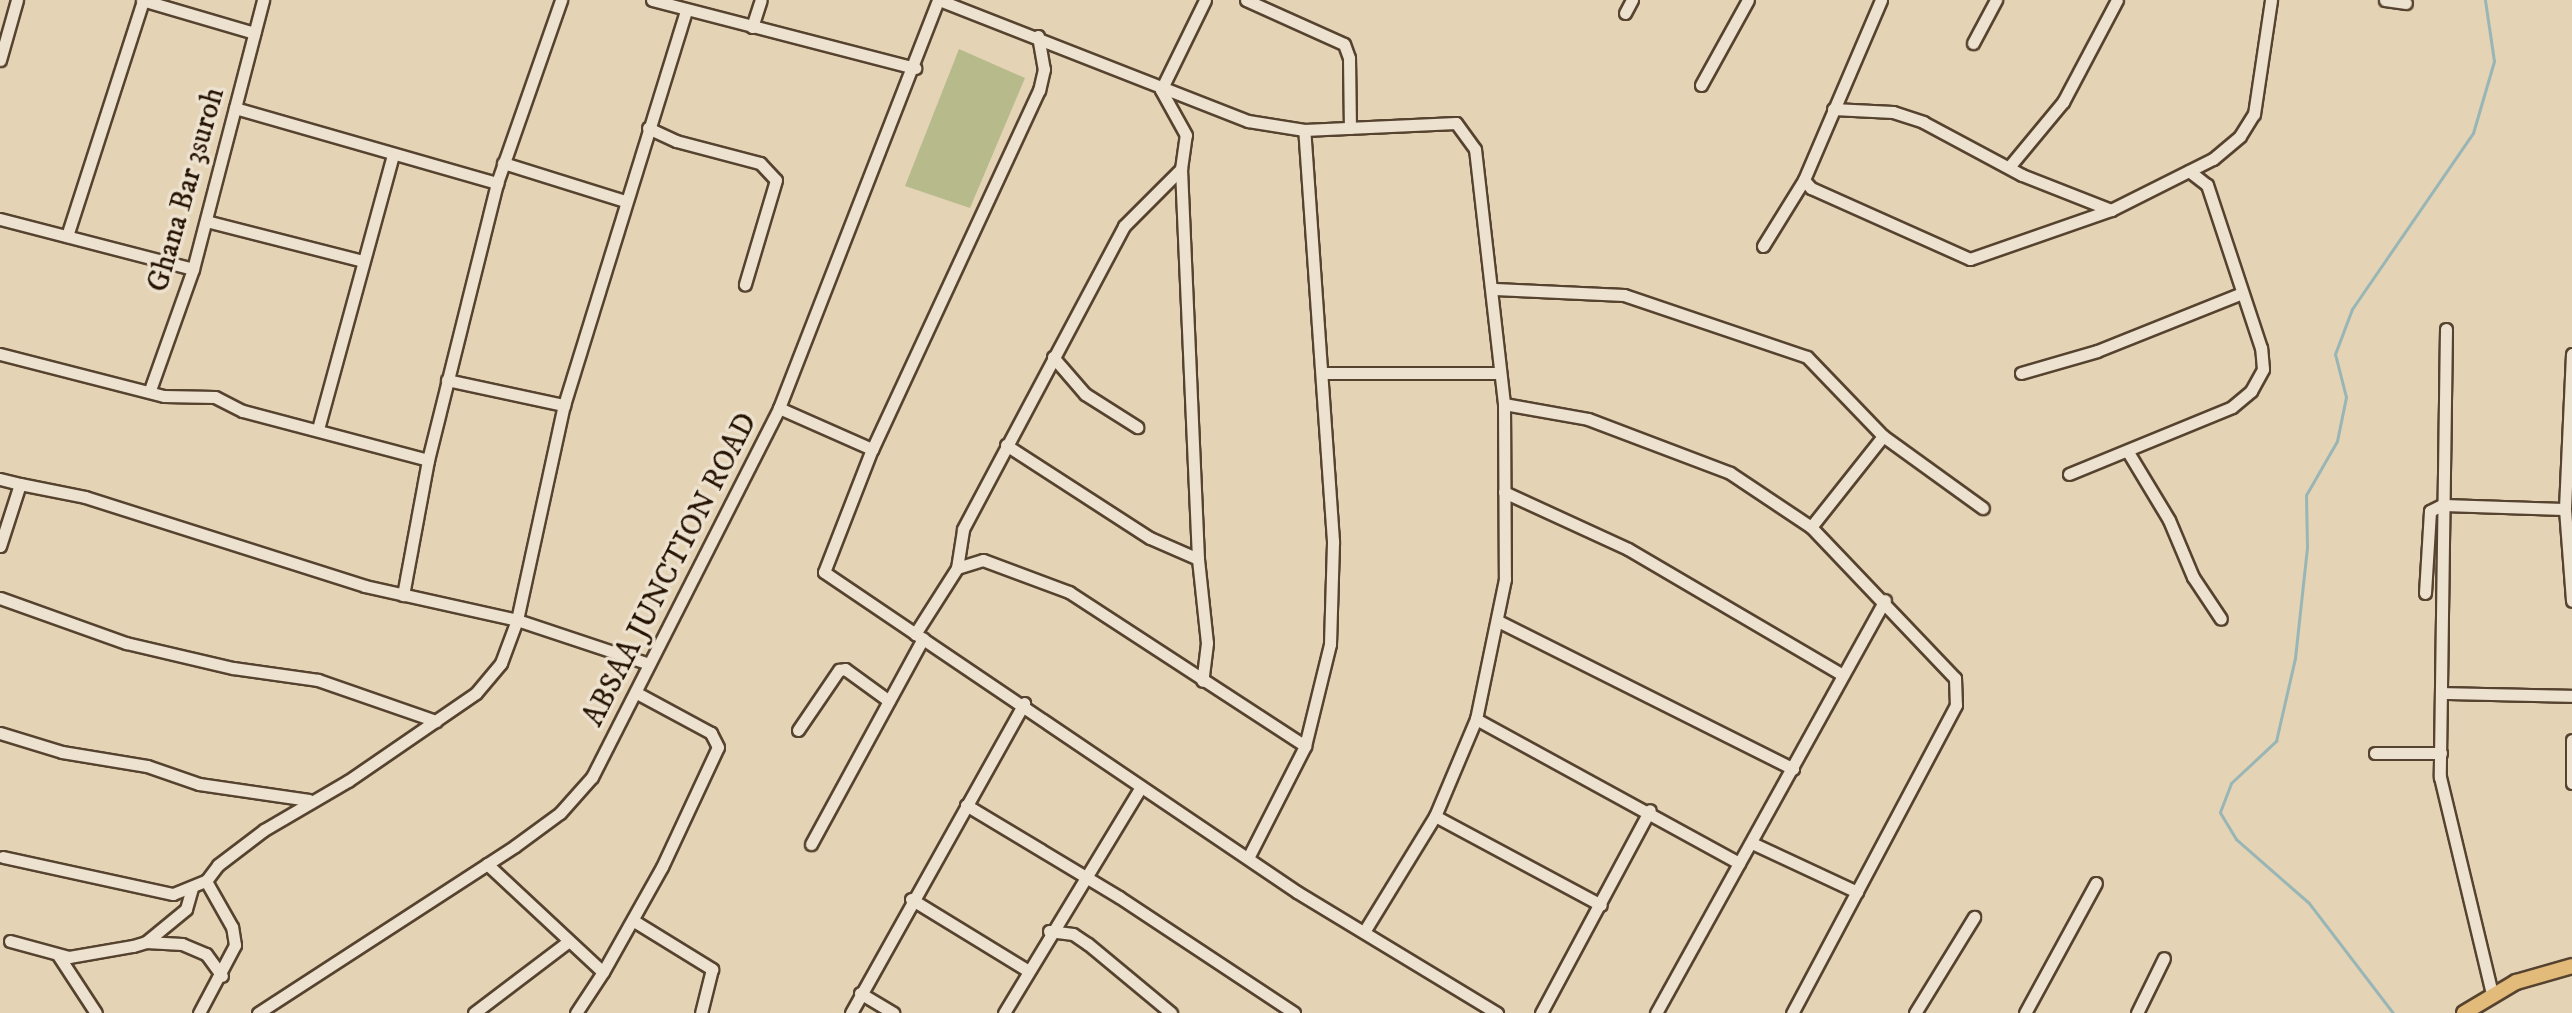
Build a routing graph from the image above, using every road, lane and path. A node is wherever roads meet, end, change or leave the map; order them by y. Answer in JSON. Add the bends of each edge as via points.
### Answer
{"nodes":[{"id":1,"x":17,"y":0,"type":"edge"},
{"id":2,"x":143,"y":0,"type":"edge"},
{"id":3,"x":263,"y":0,"type":"edge"},
{"id":4,"x":561,"y":0,"type":"edge"},
{"id":5,"x":652,"y":0,"type":"edge"},
{"id":6,"x":761,"y":0,"type":"edge"},
{"id":7,"x":938,"y":0,"type":"edge"},
{"id":8,"x":1205,"y":0,"type":"edge"},
{"id":9,"x":1246,"y":0,"type":"edge"},
{"id":10,"x":1632,"y":0,"type":"edge"},
{"id":11,"x":1748,"y":0,"type":"edge"},
{"id":12,"x":1881,"y":0,"type":"edge"},
{"id":13,"x":1996,"y":0,"type":"edge"},
{"id":14,"x":2117,"y":0,"type":"edge"},
{"id":15,"x":2271,"y":0,"type":"edge"},
{"id":16,"x":2385,"y":0,"type":"edge"},
{"id":17,"x":2406,"y":3,"type":"dead end"},
{"id":18,"x":686,"y":10,"type":"junction"},
{"id":19,"x":1625,"y":13,"type":"dead end"},
{"id":20,"x":752,"y":27,"type":"junction"},
{"id":21,"x":254,"y":33,"type":"junction"},
{"id":22,"x":1038,"y":36,"type":"junction"},
{"id":23,"x":1973,"y":43,"type":"dead end"},
{"id":24,"x":0,"y":60,"type":"edge"},
{"id":25,"x":915,"y":68,"type":"junction"},
{"id":26,"x":1701,"y":85,"type":"dead end"},
{"id":27,"x":1161,"y":90,"type":"junction"},
{"id":28,"x":235,"y":108,"type":"junction"},
{"id":29,"x":1833,"y":109,"type":"junction"},
{"id":30,"x":648,"y":128,"type":"junction"},
{"id":31,"x":1350,"y":128,"type":"junction"},
{"id":32,"x":1304,"y":130,"type":"junction"},
{"id":33,"x":393,"y":155,"type":"junction"},
{"id":34,"x":503,"y":163,"type":"junction"},
{"id":35,"x":2009,"y":167,"type":"junction"},
{"id":36,"x":1181,"y":169,"type":"junction"},
{"id":37,"x":2189,"y":171,"type":"junction"},
{"id":38,"x":1804,"y":180,"type":"junction"},
{"id":39,"x":497,"y":183,"type":"junction"},
{"id":40,"x":625,"y":201,"type":"junction"},
{"id":41,"x":2111,"y":210,"type":"junction"},
{"id":42,"x":0,"y":219,"type":"edge"},
{"id":43,"x":206,"y":221,"type":"junction"},
{"id":44,"x":67,"y":236,"type":"junction"},
{"id":45,"x":1763,"y":246,"type":"dead end"},
{"id":46,"x":363,"y":261,"type":"junction"},
{"id":47,"x":193,"y":269,"type":"junction"},
{"id":48,"x":745,"y":284,"type":"dead end"},
{"id":49,"x":1495,"y":289,"type":"junction"},
{"id":50,"x":2242,"y":293,"type":"junction"},
{"id":51,"x":2446,"y":329,"type":"dead end"},
{"id":52,"x":0,"y":354,"type":"edge"},
{"id":53,"x":2572,"y":354,"type":"edge"},
{"id":54,"x":1053,"y":357,"type":"junction"},
{"id":55,"x":1323,"y":373,"type":"junction"},
{"id":56,"x":1500,"y":373,"type":"junction"},
{"id":57,"x":2021,"y":373,"type":"dead end"},
{"id":58,"x":447,"y":380,"type":"junction"},
{"id":59,"x":150,"y":390,"type":"junction"},
{"id":60,"x":1504,"y":404,"type":"junction"},
{"id":61,"x":564,"y":405,"type":"junction"},
{"id":62,"x":779,"y":408,"type":"junction"},
{"id":63,"x":1137,"y":427,"type":"dead end"},
{"id":64,"x":2570,"y":428,"type":"edge"},
{"id":65,"x":318,"y":429,"type":"junction"},
{"id":66,"x":1883,"y":436,"type":"junction"},
{"id":67,"x":1006,"y":445,"type":"junction"},
{"id":68,"x":872,"y":449,"type":"junction"},
{"id":69,"x":2128,"y":452,"type":"junction"},
{"id":70,"x":428,"y":460,"type":"junction"},
{"id":71,"x":2069,"y":474,"type":"dead end"},
{"id":72,"x":0,"y":479,"type":"edge"},
{"id":73,"x":20,"y":484,"type":"junction"},
{"id":74,"x":1504,"y":492,"type":"junction"},
{"id":75,"x":2442,"y":505,"type":"junction"},
{"id":76,"x":1983,"y":508,"type":"dead end"},
{"id":77,"x":2565,"y":509,"type":"junction"},
{"id":78,"x":1811,"y":527,"type":"junction"},
{"id":79,"x":0,"y":546,"type":"edge"},
{"id":80,"x":1198,"y":559,"type":"junction"},
{"id":81,"x":957,"y":568,"type":"junction"},
{"id":82,"x":2425,"y":593,"type":"dead end"},
{"id":83,"x":403,"y":595,"type":"junction"},
{"id":84,"x":0,"y":598,"type":"edge"},
{"id":85,"x":1885,"y":600,"type":"junction"},
{"id":86,"x":2572,"y":601,"type":"edge"},
{"id":87,"x":2221,"y":619,"type":"dead end"},
{"id":88,"x":517,"y":620,"type":"junction"},
{"id":89,"x":1498,"y":621,"type":"junction"},
{"id":90,"x":919,"y":637,"type":"junction"},
{"id":91,"x":649,"y":664,"type":"junction"},
{"id":92,"x":1843,"y":675,"type":"junction"},
{"id":93,"x":1202,"y":681,"type":"junction"},
{"id":94,"x":637,"y":693,"type":"junction"},
{"id":95,"x":2443,"y":693,"type":"junction"},
{"id":96,"x":2572,"y":696,"type":"edge"},
{"id":97,"x":889,"y":701,"type":"junction"},
{"id":98,"x":1024,"y":703,"type":"junction"},
{"id":99,"x":1476,"y":719,"type":"junction"},
{"id":100,"x":436,"y":721,"type":"junction"},
{"id":101,"x":798,"y":730,"type":"dead end"},
{"id":102,"x":0,"y":733,"type":"edge"},
{"id":103,"x":2572,"y":740,"type":"edge"},
{"id":104,"x":1305,"y":746,"type":"junction"},
{"id":105,"x":2375,"y":753,"type":"dead end"},
{"id":106,"x":2441,"y":753,"type":"junction"},
{"id":107,"x":1793,"y":769,"type":"junction"},
{"id":108,"x":2572,"y":783,"type":"edge"},
{"id":109,"x":1140,"y":788,"type":"junction"},
{"id":110,"x":309,"y":800,"type":"junction"},
{"id":111,"x":966,"y":805,"type":"junction"},
{"id":112,"x":1650,"y":810,"type":"junction"},
{"id":113,"x":1435,"y":816,"type":"junction"},
{"id":114,"x":1752,"y":843,"type":"junction"},
{"id":115,"x":811,"y":844,"type":"dead end"},
{"id":116,"x":1249,"y":856,"type":"junction"},
{"id":117,"x":3,"y":857,"type":"dead end"},
{"id":118,"x":1739,"y":863,"type":"junction"},
{"id":119,"x":487,"y":864,"type":"junction"},
{"id":120,"x":1082,"y":877,"type":"junction"},
{"id":121,"x":206,"y":881,"type":"junction"},
{"id":122,"x":2096,"y":883,"type":"dead end"},
{"id":123,"x":192,"y":888,"type":"junction"},
{"id":124,"x":1857,"y":892,"type":"junction"},
{"id":125,"x":911,"y":899,"type":"junction"},
{"id":126,"x":1601,"y":905,"type":"junction"},
{"id":127,"x":1974,"y":917,"type":"dead end"},
{"id":128,"x":634,"y":921,"type":"junction"},
{"id":129,"x":1049,"y":931,"type":"junction"},
{"id":130,"x":1364,"y":932,"type":"junction"},
{"id":131,"x":10,"y":941,"type":"dead end"},
{"id":132,"x":569,"y":941,"type":"junction"},
{"id":133,"x":146,"y":942,"type":"junction"},
{"id":134,"x":58,"y":955,"type":"junction"},
{"id":135,"x":2164,"y":958,"type":"dead end"},
{"id":136,"x":2572,"y":966,"type":"edge"},
{"id":137,"x":1027,"y":970,"type":"junction"},
{"id":138,"x":603,"y":972,"type":"junction"},
{"id":139,"x":222,"y":976,"type":"junction"},
{"id":140,"x":860,"y":993,"type":"junction"},
{"id":141,"x":2492,"y":993,"type":"junction"},
{"id":142,"x":270,"y":1004,"type":"junction"},
{"id":143,"x":1477,"y":1009,"type":"edge"},
{"id":144,"x":96,"y":1013,"type":"edge"},
{"id":145,"x":199,"y":1013,"type":"edge"},
{"id":146,"x":258,"y":1013,"type":"edge"},
{"id":147,"x":282,"y":1013,"type":"edge"},
{"id":148,"x":474,"y":1013,"type":"edge"},
{"id":149,"x":576,"y":1013,"type":"edge"},
{"id":150,"x":701,"y":1013,"type":"edge"},
{"id":151,"x":851,"y":1013,"type":"edge"},
{"id":152,"x":893,"y":1013,"type":"edge"},
{"id":153,"x":1004,"y":1013,"type":"edge"},
{"id":154,"x":1171,"y":1013,"type":"edge"},
{"id":155,"x":1294,"y":1013,"type":"edge"},
{"id":156,"x":1497,"y":1013,"type":"edge"},
{"id":157,"x":1541,"y":1013,"type":"edge"},
{"id":158,"x":1656,"y":1013,"type":"edge"},
{"id":159,"x":1792,"y":1013,"type":"edge"},
{"id":160,"x":1915,"y":1013,"type":"edge"},
{"id":161,"x":2025,"y":1013,"type":"edge"},
{"id":162,"x":2137,"y":1013,"type":"edge"},
{"id":163,"x":2464,"y":1013,"type":"edge"}],
"edges":[{"from":1,"to":24,"type":"street"},
{"from":2,"to":21,"type":"street"},
{"from":2,"to":44,"type":"street"},
{"from":3,"to":21,"type":"street","name":"Ghana Bar 3suroh"},
{"from":4,"to":34,"type":"street"},
{"from":5,"to":18,"type":"street"},
{"from":6,"to":20,"type":"street"},
{"from":7,"to":22,"type":"street"},
{"from":7,"to":25,"type":"street","name":"ABSAA JUNCTION ROAD"},
{"from":8,"to":27,"type":"street"},
{"from":9,"to":31,"type":"street","via":[[1344,44]]},
{"from":10,"to":19,"type":"street"},
{"from":11,"to":26,"type":"street"},
{"from":12,"to":29,"type":"street"},
{"from":13,"to":23,"type":"street"},
{"from":14,"to":35,"type":"street","via":[[2063,102]]},
{"from":15,"to":37,"type":"street","via":[[2254,114],[2222,152]]},
{"from":16,"to":17,"type":"street"},
{"from":18,"to":20,"type":"street"},
{"from":18,"to":30,"type":"street"},
{"from":20,"to":25,"type":"street"},
{"from":21,"to":28,"type":"street","name":"Ghana Bar 3suroh"},
{"from":22,"to":27,"type":"street"},
{"from":22,"to":68,"type":"street","via":[[1044,69],[1039,90]]},
{"from":25,"to":62,"type":"street","name":"ABSAA JUNCTION ROAD"},
{"from":27,"to":32,"type":"street","via":[[1248,121]]},
{"from":27,"to":36,"type":"street","via":[[1186,135]]},
{"from":28,"to":33,"type":"street"},
{"from":28,"to":43,"type":"street","name":"Ghana Bar 3suroh"},
{"from":29,"to":35,"type":"street","via":[[1908,117]]},
{"from":29,"to":38,"type":"street"},
{"from":30,"to":40,"type":"street"},
{"from":30,"to":48,"type":"street","via":[[676,141],[760,163],[776,180]]},
{"from":31,"to":32,"type":"street"},
{"from":31,"to":49,"type":"street","via":[[1456,123],[1468,133],[1475,149]]},
{"from":32,"to":55,"type":"street"},
{"from":33,"to":39,"type":"street"},
{"from":33,"to":46,"type":"street"},
{"from":34,"to":39,"type":"street"},
{"from":34,"to":40,"type":"street"},
{"from":35,"to":41,"type":"street"},
{"from":36,"to":54,"type":"street","via":[[1124,226]]},
{"from":36,"to":80,"type":"street"},
{"from":37,"to":41,"type":"street"},
{"from":37,"to":50,"type":"street","via":[[2207,185]]},
{"from":38,"to":41,"type":"street","via":[[1811,188],[1970,259]]},
{"from":38,"to":45,"type":"street"},
{"from":39,"to":58,"type":"street"},
{"from":40,"to":61,"type":"street"},
{"from":42,"to":44,"type":"street"},
{"from":43,"to":46,"type":"street"},
{"from":43,"to":47,"type":"street","name":"Ghana Bar 3suroh"},
{"from":44,"to":47,"type":"street"},
{"from":46,"to":65,"type":"street"},
{"from":47,"to":59,"type":"street","name":"Ghana Bar 3suroh"},
{"from":49,"to":56,"type":"street"},
{"from":49,"to":66,"type":"street","via":[[1624,295],[1807,357]]},
{"from":50,"to":57,"type":"street","via":[[2097,351]]},
{"from":50,"to":69,"type":"street","via":[[2263,369],[2251,391],[2232,407]]},
{"from":51,"to":75,"type":"street"},
{"from":52,"to":59,"type":"street","via":[[56,372]]},
{"from":53,"to":64,"type":"street"},
{"from":54,"to":63,"type":"street","via":[[1085,394]]},
{"from":54,"to":67,"type":"street"},
{"from":55,"to":56,"type":"street"},
{"from":55,"to":104,"type":"street","via":[[1333,541],[1330,644]]},
{"from":56,"to":60,"type":"street"},
{"from":58,"to":61,"type":"street"},
{"from":58,"to":70,"type":"street"},
{"from":59,"to":65,"type":"street","via":[[164,396],[215,397],[243,411]]},
{"from":60,"to":74,"type":"street"},
{"from":60,"to":78,"type":"street","via":[[1588,419],[1686,454],[1730,473]]},
{"from":61,"to":88,"type":"street"},
{"from":62,"to":68,"type":"street"},
{"from":62,"to":91,"type":"street","name":"ABSAA JUNCTION ROAD"},
{"from":64,"to":77,"type":"street"},
{"from":65,"to":70,"type":"street"},
{"from":66,"to":76,"type":"street"},
{"from":66,"to":78,"type":"street"},
{"from":67,"to":80,"type":"street","via":[[1150,538]]},
{"from":67,"to":81,"type":"street","via":[[963,529]]},
{"from":68,"to":90,"type":"street","via":[[823,568]]},
{"from":69,"to":71,"type":"street"},
{"from":69,"to":87,"type":"street","via":[[2169,520],[2193,577]]},
{"from":70,"to":83,"type":"street"},
{"from":72,"to":73,"type":"street"},
{"from":73,"to":79,"type":"street"},
{"from":73,"to":83,"type":"street","via":[[85,497]]},
{"from":74,"to":89,"type":"street","via":[[1505,579]]},
{"from":74,"to":92,"type":"street","via":[[1628,549]]},
{"from":75,"to":77,"type":"street"},
{"from":75,"to":82,"type":"street","via":[[2427,515]]},
{"from":75,"to":95,"type":"street"},
{"from":77,"to":86,"type":"street"},
{"from":78,"to":85,"type":"street"},
{"from":80,"to":93,"type":"street","via":[[1207,643]]},
{"from":81,"to":90,"type":"street"},
{"from":81,"to":93,"type":"street","via":[[983,560],[1069,592]]},
{"from":83,"to":88,"type":"street"},
{"from":84,"to":100,"type":"street","via":[[126,643],[233,668],[318,680]]},
{"from":85,"to":92,"type":"street"},
{"from":85,"to":124,"type":"street","via":[[1955,678],[1959,692]]},
{"from":88,"to":91,"type":"street"},
{"from":88,"to":100,"type":"street","via":[[501,663],[485,683]]},
{"from":89,"to":99,"type":"street"},
{"from":89,"to":107,"type":"street"},
{"from":90,"to":97,"type":"street"},
{"from":90,"to":98,"type":"street"},
{"from":91,"to":94,"type":"street","name":"ABSAA JUNCTION ROAD"},
{"from":92,"to":107,"type":"street"},
{"from":93,"to":104,"type":"street"},
{"from":94,"to":119,"type":"street","name":"ABSAA JUNCTION ROAD","via":[[579,793],[560,813]]},
{"from":94,"to":128,"type":"street","via":[[711,733],[718,747]]},
{"from":95,"to":96,"type":"street"},
{"from":95,"to":106,"type":"street"},
{"from":97,"to":101,"type":"street","via":[[845,669],[839,670]]},
{"from":97,"to":115,"type":"street"},
{"from":98,"to":109,"type":"street"},
{"from":98,"to":111,"type":"street"},
{"from":99,"to":112,"type":"street"},
{"from":99,"to":113,"type":"street"},
{"from":100,"to":110,"type":"street","via":[[348,781]]},
{"from":102,"to":110,"type":"street","via":[[62,752],[147,766],[199,784]]},
{"from":103,"to":108,"type":"street"},
{"from":104,"to":116,"type":"street"},
{"from":105,"to":106,"type":"street"},
{"from":106,"to":141,"type":"street","via":[[2442,789],[2455,825]]},
{"from":107,"to":114,"type":"street"},
{"from":109,"to":116,"type":"street"},
{"from":109,"to":120,"type":"street"},
{"from":110,"to":121,"type":"street","via":[[218,865]]},
{"from":111,"to":120,"type":"street"},
{"from":111,"to":125,"type":"street"},
{"from":112,"to":118,"type":"street"},
{"from":112,"to":126,"type":"street"},
{"from":113,"to":126,"type":"street"},
{"from":113,"to":130,"type":"street"},
{"from":114,"to":118,"type":"street"},
{"from":114,"to":124,"type":"street"},
{"from":116,"to":130,"type":"street"},
{"from":117,"to":123,"type":"street","via":[[173,894]]},
{"from":118,"to":158,"type":"street"},
{"from":119,"to":132,"type":"street"},
{"from":119,"to":142,"type":"street","name":"ABSAA JUNCTION ROAD"},
{"from":120,"to":129,"type":"street"},
{"from":120,"to":155,"type":"street"},
{"from":121,"to":123,"type":"street"},
{"from":121,"to":139,"type":"street","via":[[232,927],[235,945]]},
{"from":122,"to":161,"type":"street"},
{"from":123,"to":133,"type":"street","via":[[186,909]]},
{"from":124,"to":159,"type":"street"},
{"from":125,"to":137,"type":"street"},
{"from":125,"to":140,"type":"street"},
{"from":126,"to":157,"type":"street"},
{"from":127,"to":160,"type":"street"},
{"from":128,"to":138,"type":"street"},
{"from":128,"to":150,"type":"street","via":[[712,969]]},
{"from":129,"to":137,"type":"street"},
{"from":129,"to":154,"type":"street","via":[[1080,939]]},
{"from":130,"to":143,"type":"street"},
{"from":131,"to":134,"type":"street"},
{"from":132,"to":138,"type":"street"},
{"from":132,"to":148,"type":"street"},
{"from":133,"to":134,"type":"street","via":[[91,956]]},
{"from":133,"to":139,"type":"street","via":[[182,944],[206,954]]},
{"from":134,"to":144,"type":"street"},
{"from":135,"to":162,"type":"street"},
{"from":136,"to":141,"type":"main road"},
{"from":137,"to":153,"type":"street"},
{"from":138,"to":149,"type":"street"},
{"from":139,"to":145,"type":"street"},
{"from":140,"to":151,"type":"street"},
{"from":140,"to":152,"type":"street"},
{"from":141,"to":163,"type":"main road"},
{"from":142,"to":146,"type":"street","name":"ABSAA JUNCTION ROAD"},
{"from":142,"to":147,"type":"street"},
{"from":143,"to":156,"type":"street"}]}
